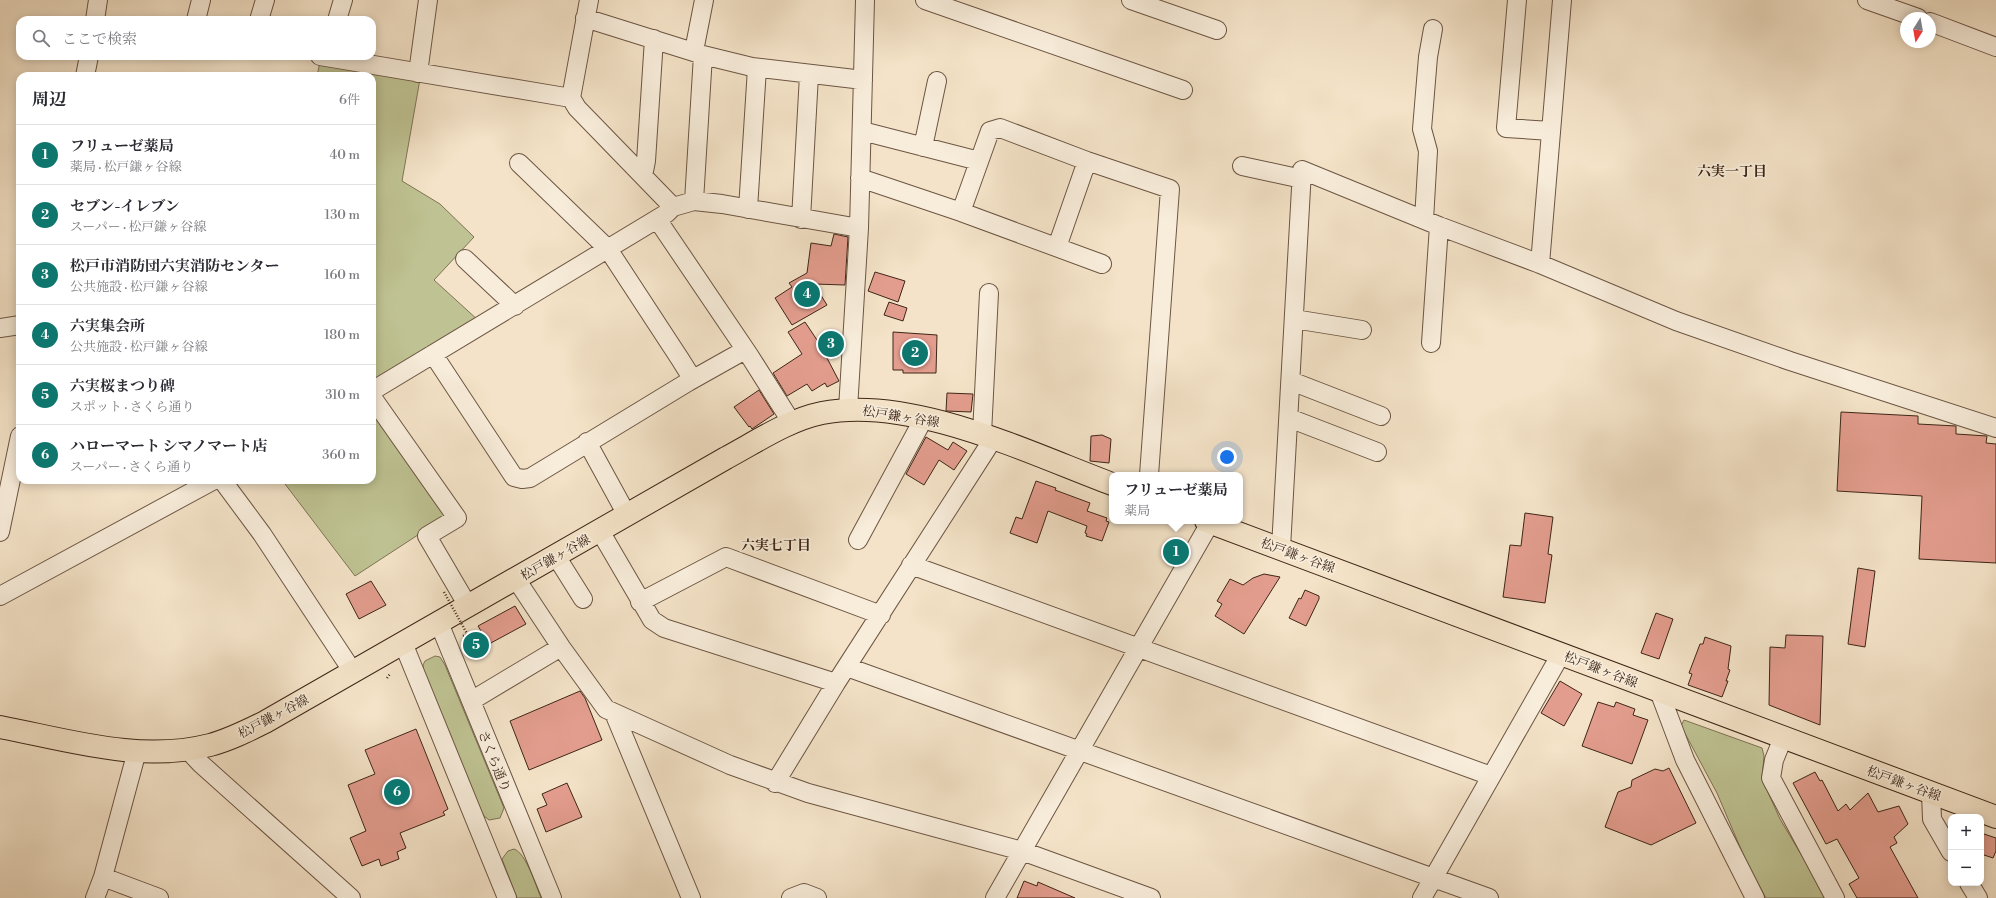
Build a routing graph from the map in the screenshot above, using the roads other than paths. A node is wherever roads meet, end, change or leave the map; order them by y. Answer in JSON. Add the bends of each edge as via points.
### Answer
{"nodes":[{"id":1,"x":98,"y":0,"type":"edge"},
{"id":2,"x":201,"y":0,"type":"edge"},
{"id":3,"x":265,"y":0,"type":"edge"},
{"id":4,"x":343,"y":0,"type":"edge"},
{"id":5,"x":428,"y":0,"type":"edge"},
{"id":6,"x":589,"y":0,"type":"edge"},
{"id":7,"x":704,"y":0,"type":"edge"},
{"id":8,"x":865,"y":0,"type":"edge"},
{"id":9,"x":925,"y":0,"type":"edge"},
{"id":10,"x":1131,"y":0,"type":"edge"},
{"id":11,"x":1517,"y":0,"type":"edge"},
{"id":12,"x":1562,"y":0,"type":"edge"},
{"id":13,"x":1867,"y":0,"type":"edge"},
{"id":14,"x":1901,"y":12,"type":"edge"},
{"id":15,"x":96,"y":16,"type":"edge"},
{"id":16,"x":197,"y":16,"type":"edge"},
{"id":17,"x":260,"y":16,"type":"edge"},
{"id":18,"x":338,"y":16,"type":"edge"},
{"id":19,"x":585,"y":18,"type":"junction"},
{"id":20,"x":1936,"y":24,"type":"edge"},
{"id":21,"x":1433,"y":29,"type":"dead end"},
{"id":22,"x":1217,"y":30,"type":"dead end"},
{"id":23,"x":654,"y":39,"type":"junction"},
{"id":24,"x":1996,"y":47,"type":"edge"},
{"id":25,"x":699,"y":53,"type":"junction"},
{"id":26,"x":88,"y":60,"type":"edge"},
{"id":27,"x":347,"y":60,"type":"edge"},
{"id":28,"x":756,"y":68,"type":"junction"},
{"id":29,"x":86,"y":72,"type":"edge"},
{"id":30,"x":418,"y":73,"type":"junction"},
{"id":31,"x":809,"y":75,"type":"junction"},
{"id":32,"x":863,"y":80,"type":"junction"},
{"id":33,"x":937,"y":82,"type":"dead end"},
{"id":34,"x":1183,"y":90,"type":"dead end"},
{"id":35,"x":571,"y":98,"type":"junction"},
{"id":36,"x":862,"y":131,"type":"junction"},
{"id":37,"x":1551,"y":131,"type":"junction"},
{"id":38,"x":923,"y":147,"type":"junction"},
{"id":39,"x":979,"y":161,"type":"junction"},
{"id":40,"x":1087,"y":161,"type":"junction"},
{"id":41,"x":519,"y":163,"type":"dead end"},
{"id":42,"x":1242,"y":166,"type":"dead end"},
{"id":43,"x":643,"y":176,"type":"junction"},
{"id":44,"x":860,"y":178,"type":"junction"},
{"id":45,"x":1302,"y":179,"type":"junction"},
{"id":46,"x":694,"y":201,"type":"junction"},
{"id":47,"x":673,"y":207,"type":"junction"},
{"id":48,"x":748,"y":209,"type":"junction"},
{"id":49,"x":961,"y":212,"type":"junction"},
{"id":50,"x":801,"y":218,"type":"junction"},
{"id":51,"x":657,"y":219,"type":"junction"},
{"id":52,"x":1431,"y":223,"type":"junction"},
{"id":53,"x":859,"y":228,"type":"junction"},
{"id":54,"x":1057,"y":247,"type":"junction"},
{"id":55,"x":608,"y":249,"type":"junction"},
{"id":56,"x":465,"y":259,"type":"dead end"},
{"id":57,"x":1102,"y":264,"type":"dead end"},
{"id":58,"x":1540,"y":264,"type":"junction"},
{"id":59,"x":989,"y":293,"type":"dead end"},
{"id":60,"x":515,"y":306,"type":"junction"},
{"id":61,"x":1294,"y":319,"type":"junction"},
{"id":62,"x":16,"y":326,"type":"edge"},
{"id":63,"x":0,"y":328,"type":"edge"},
{"id":64,"x":1362,"y":330,"type":"dead end"},
{"id":65,"x":1431,"y":343,"type":"dead end"},
{"id":66,"x":745,"y":350,"type":"junction"},
{"id":67,"x":433,"y":354,"type":"junction"},
{"id":68,"x":1291,"y":381,"type":"junction"},
{"id":69,"x":688,"y":382,"type":"junction"},
{"id":70,"x":376,"y":389,"type":"edge"},
{"id":71,"x":376,"y":403,"type":"edge"},
{"id":72,"x":848,"y":409,"type":"junction"},
{"id":73,"x":1381,"y":416,"type":"dead end"},
{"id":74,"x":924,"y":418,"type":"junction"},
{"id":75,"x":1289,"y":418,"type":"junction"},
{"id":76,"x":792,"y":423,"type":"junction"},
{"id":77,"x":1996,"y":428,"type":"edge"},
{"id":78,"x":987,"y":437,"type":"junction"},
{"id":79,"x":587,"y":442,"type":"junction"},
{"id":80,"x":16,"y":443,"type":"edge"},
{"id":81,"x":1377,"y":452,"type":"dead end"},
{"id":82,"x":7,"y":459,"type":"edge"},
{"id":83,"x":1149,"y":472,"type":"edge"},
{"id":84,"x":1109,"y":483,"type":"edge"},
{"id":85,"x":207,"y":484,"type":"edge"},
{"id":86,"x":225,"y":484,"type":"edge"},
{"id":87,"x":627,"y":515,"type":"junction"},
{"id":88,"x":1207,"y":524,"type":"edge"},
{"id":89,"x":1214,"y":524,"type":"edge"},
{"id":90,"x":1,"y":526,"type":"edge"},
{"id":91,"x":600,"y":531,"type":"junction"},
{"id":92,"x":858,"y":540,"type":"dead end"},
{"id":93,"x":1281,"y":548,"type":"junction"},
{"id":94,"x":556,"y":556,"type":"junction"},
{"id":95,"x":911,"y":565,"type":"junction"},
{"id":96,"x":516,"y":579,"type":"junction"},
{"id":97,"x":0,"y":596,"type":"edge"},
{"id":98,"x":583,"y":599,"type":"dead end"},
{"id":99,"x":640,"y":602,"type":"junction"},
{"id":100,"x":468,"y":606,"type":"junction"},
{"id":101,"x":880,"y":615,"type":"junction"},
{"id":102,"x":439,"y":623,"type":"junction"},
{"id":103,"x":403,"y":643,"type":"junction"},
{"id":104,"x":561,"y":647,"type":"junction"},
{"id":105,"x":1140,"y":647,"type":"junction"},
{"id":106,"x":1561,"y":654,"type":"junction"},
{"id":107,"x":847,"y":667,"type":"junction"},
{"id":108,"x":353,"y":672,"type":"junction"},
{"id":109,"x":836,"y":683,"type":"junction"},
{"id":110,"x":1659,"y":691,"type":"junction"},
{"id":111,"x":471,"y":701,"type":"junction"},
{"id":112,"x":614,"y":713,"type":"junction"},
{"id":113,"x":0,"y":727,"type":"edge"},
{"id":114,"x":1783,"y":738,"type":"junction"},
{"id":115,"x":1079,"y":749,"type":"junction"},
{"id":116,"x":188,"y":750,"type":"junction"},
{"id":117,"x":137,"y":751,"type":"junction"},
{"id":118,"x":1491,"y":776,"type":"junction"},
{"id":119,"x":775,"y":783,"type":"junction"},
{"id":120,"x":1931,"y":793,"type":"junction"},
{"id":121,"x":1996,"y":817,"type":"edge"},
{"id":122,"x":1950,"y":850,"type":"edge"},
{"id":123,"x":1022,"y":851,"type":"junction"},
{"id":124,"x":103,"y":877,"type":"junction"},
{"id":125,"x":1433,"y":878,"type":"junction"},
{"id":126,"x":1971,"y":886,"type":"edge"},
{"id":127,"x":345,"y":896,"type":"edge"},
{"id":128,"x":95,"y":898,"type":"edge"},
{"id":129,"x":159,"y":898,"type":"edge"},
{"id":130,"x":507,"y":898,"type":"edge"},
{"id":131,"x":552,"y":898,"type":"edge"},
{"id":132,"x":691,"y":898,"type":"edge"},
{"id":133,"x":791,"y":898,"type":"edge"},
{"id":134,"x":817,"y":898,"type":"edge"},
{"id":135,"x":995,"y":898,"type":"edge"},
{"id":136,"x":1151,"y":898,"type":"edge"},
{"id":137,"x":1422,"y":898,"type":"edge"},
{"id":138,"x":1489,"y":898,"type":"edge"},
{"id":139,"x":1755,"y":898,"type":"edge"},
{"id":140,"x":1835,"y":898,"type":"edge"},
{"id":141,"x":1978,"y":898,"type":"edge"}],
"edges":[{"from":1,"to":15,"type":"street"},
{"from":2,"to":16,"type":"street"},
{"from":3,"to":17,"type":"street"},
{"from":4,"to":18,"type":"street"},
{"from":5,"to":30,"type":"street"},
{"from":6,"to":19,"type":"street"},
{"from":7,"to":25,"type":"street"},
{"from":8,"to":32,"type":"street"},
{"from":9,"to":34,"type":"street"},
{"from":10,"to":22,"type":"street"},
{"from":11,"to":37,"type":"street","via":[[1506,128]]},
{"from":12,"to":37,"type":"street"},
{"from":13,"to":14,"type":"street"},
{"from":19,"to":23,"type":"street"},
{"from":19,"to":35,"type":"street"},
{"from":20,"to":24,"type":"street"},
{"from":21,"to":52,"type":"street","via":[[1422,129],[1428,151]]},
{"from":23,"to":25,"type":"street"},
{"from":23,"to":43,"type":"street"},
{"from":25,"to":28,"type":"street"},
{"from":25,"to":46,"type":"street"},
{"from":26,"to":29,"type":"street"},
{"from":27,"to":30,"type":"street"},
{"from":28,"to":31,"type":"street"},
{"from":28,"to":48,"type":"street"},
{"from":30,"to":35,"type":"street"},
{"from":31,"to":32,"type":"street"},
{"from":31,"to":50,"type":"street"},
{"from":32,"to":36,"type":"street"},
{"from":33,"to":38,"type":"street"},
{"from":35,"to":43,"type":"street","via":[[577,108]]},
{"from":36,"to":38,"type":"street"},
{"from":36,"to":44,"type":"street"},
{"from":37,"to":58,"type":"street"},
{"from":38,"to":39,"type":"street"},
{"from":39,"to":40,"type":"street","via":[[990,131],[1000,128]]},
{"from":39,"to":49,"type":"street"},
{"from":40,"to":54,"type":"street"},
{"from":40,"to":83,"type":"street","via":[[1170,189]]},
{"from":41,"to":55,"type":"street"},
{"from":42,"to":45,"type":"street"},
{"from":43,"to":47,"type":"street"},
{"from":44,"to":49,"type":"street"},
{"from":44,"to":53,"type":"street"},
{"from":45,"to":52,"type":"street","via":[[1302,170]]},
{"from":45,"to":61,"type":"street"},
{"from":46,"to":47,"type":"street"},
{"from":46,"to":48,"type":"street"},
{"from":47,"to":51,"type":"street"},
{"from":48,"to":50,"type":"street"},
{"from":49,"to":54,"type":"street"},
{"from":50,"to":53,"type":"street"},
{"from":51,"to":55,"type":"street"},
{"from":51,"to":66,"type":"street"},
{"from":52,"to":58,"type":"street"},
{"from":52,"to":65,"type":"street"},
{"from":53,"to":72,"type":"street"},
{"from":54,"to":57,"type":"street"},
{"from":55,"to":60,"type":"street"},
{"from":55,"to":69,"type":"street","via":[[690,375]]},
{"from":56,"to":60,"type":"street"},
{"from":58,"to":77,"type":"street","via":[[1676,321]]},
{"from":59,"to":78,"type":"street"},
{"from":60,"to":67,"type":"street"},
{"from":61,"to":64,"type":"street"},
{"from":61,"to":68,"type":"street"},
{"from":62,"to":63,"type":"street"},
{"from":66,"to":69,"type":"street"},
{"from":66,"to":76,"type":"street"},
{"from":67,"to":70,"type":"street"},
{"from":67,"to":79,"type":"street","via":[[514,477],[530,478]]},
{"from":68,"to":73,"type":"street"},
{"from":68,"to":75,"type":"street"},
{"from":69,"to":79,"type":"street"},
{"from":71,"to":100,"type":"street","via":[[457,518],[427,536]]},
{"from":72,"to":74,"type":"main road","name":"松戸鎌ヶ谷線"},
{"from":72,"to":76,"type":"main road","name":"松戸鎌ヶ谷線","via":[[820,413]]},
{"from":74,"to":78,"type":"main road","name":"松戸鎌ヶ谷線"},
{"from":74,"to":92,"type":"street"},
{"from":75,"to":81,"type":"street"},
{"from":75,"to":93,"type":"street"},
{"from":76,"to":87,"type":"main road","name":"松戸鎌ヶ谷線"},
{"from":78,"to":84,"type":"main road","name":"松戸鎌ヶ谷線"},
{"from":78,"to":95,"type":"street"},
{"from":79,"to":87,"type":"street"},
{"from":80,"to":82,"type":"street"},
{"from":82,"to":90,"type":"street"},
{"from":85,"to":97,"type":"street"},
{"from":86,"to":108,"type":"street","via":[[262,534]]},
{"from":87,"to":91,"type":"main road","name":"松戸鎌ヶ谷線"},
{"from":88,"to":105,"type":"street"},
{"from":89,"to":93,"type":"main road","name":"松戸鎌ヶ谷線"},
{"from":91,"to":94,"type":"main road","name":"松戸鎌ヶ谷線"},
{"from":91,"to":99,"type":"street"},
{"from":93,"to":106,"type":"main road","name":"松戸鎌ヶ谷線"},
{"from":94,"to":96,"type":"main road","name":"松戸鎌ヶ谷線"},
{"from":94,"to":98,"type":"street"},
{"from":95,"to":101,"type":"street"},
{"from":95,"to":105,"type":"street"},
{"from":96,"to":100,"type":"main road","name":"松戸鎌ヶ谷線"},
{"from":96,"to":104,"type":"street"},
{"from":99,"to":101,"type":"street","via":[[726,557]]},
{"from":99,"to":109,"type":"street","via":[[652,620],[664,628]]},
{"from":100,"to":102,"type":"main road","name":"松戸鎌ヶ谷線"},
{"from":101,"to":107,"type":"street"},
{"from":102,"to":103,"type":"main road","name":"松戸鎌ヶ谷線"},
{"from":102,"to":111,"type":"street","name":"さくら通り"},
{"from":103,"to":108,"type":"main road","name":"松戸鎌ヶ谷線"},
{"from":103,"to":130,"type":"street"},
{"from":104,"to":111,"type":"street"},
{"from":104,"to":112,"type":"street","via":[[606,709]]},
{"from":105,"to":115,"type":"street"},
{"from":105,"to":118,"type":"street"},
{"from":106,"to":110,"type":"main road","name":"松戸鎌ヶ谷線"},
{"from":106,"to":118,"type":"street"},
{"from":107,"to":109,"type":"street"},
{"from":107,"to":115,"type":"street"},
{"from":108,"to":116,"type":"main road","name":"松戸鎌ヶ谷線","via":[[266,722],[236,736]]},
{"from":109,"to":119,"type":"street"},
{"from":110,"to":114,"type":"main road","name":"松戸鎌ヶ谷線"},
{"from":110,"to":139,"type":"street","via":[[1685,760]]},
{"from":111,"to":131,"type":"street","name":"さくら通り"},
{"from":112,"to":119,"type":"street"},
{"from":112,"to":132,"type":"street"},
{"from":113,"to":117,"type":"main road","name":"松戸鎌ヶ谷線"},
{"from":114,"to":120,"type":"main road","name":"松戸鎌ヶ谷線"},
{"from":114,"to":140,"type":"street","via":[[1774,760],[1771,778]]},
{"from":115,"to":123,"type":"street"},
{"from":115,"to":125,"type":"street"},
{"from":116,"to":117,"type":"main road","name":"松戸鎌ヶ谷線"},
{"from":116,"to":127,"type":"street"},
{"from":117,"to":124,"type":"street"},
{"from":118,"to":125,"type":"street"},
{"from":119,"to":123,"type":"street"},
{"from":120,"to":121,"type":"main road","name":"松戸鎌ヶ谷線"},
{"from":120,"to":122,"type":"street","via":[[1932,819]]},
{"from":123,"to":135,"type":"street"},
{"from":123,"to":136,"type":"street"},
{"from":124,"to":128,"type":"street"},
{"from":124,"to":129,"type":"street"},
{"from":125,"to":137,"type":"street"},
{"from":125,"to":138,"type":"street"},
{"from":126,"to":141,"type":"street"},
{"from":133,"to":134,"type":"street","via":[[804,893]]}]}
